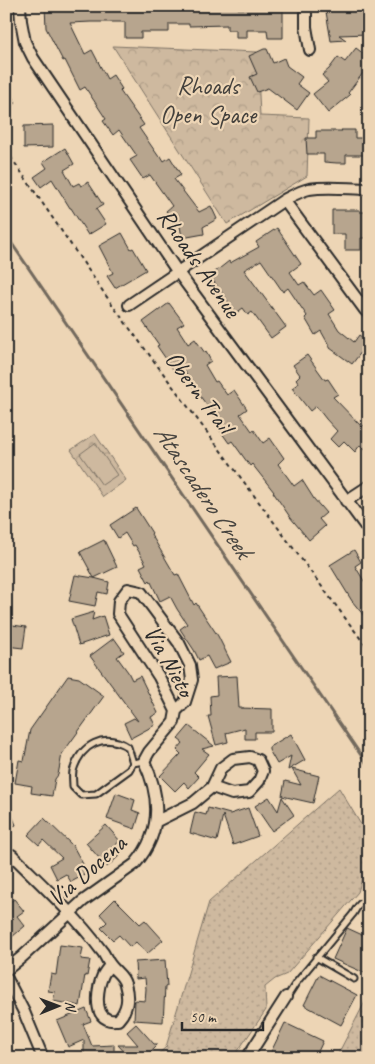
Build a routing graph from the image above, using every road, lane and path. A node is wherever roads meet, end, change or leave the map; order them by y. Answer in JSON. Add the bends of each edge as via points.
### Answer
{"nodes":[{"id":1,"x":20,"y":6,"type":"edge"},
{"id":2,"x":306,"y":6,"type":"edge"},
{"id":3,"x":310,"y":50,"type":"dead end"},
{"id":4,"x":6,"y":150,"type":"edge"},
{"id":5,"x":369,"y":189,"type":"edge"},
{"id":6,"x":284,"y":200,"type":"junction"},
{"id":7,"x":177,"y":271,"type":"junction"},
{"id":8,"x":129,"y":305,"type":"dead end"},
{"id":9,"x":369,"y":314,"type":"edge"},
{"id":10,"x":369,"y":486,"type":"edge"},
{"id":11,"x":346,"y":501,"type":"junction"},
{"id":12,"x":369,"y":531,"type":"edge"},
{"id":13,"x":369,"y":650,"type":"edge"},
{"id":14,"x":176,"y":711,"type":"junction"},
{"id":15,"x":144,"y":761,"type":"junction"},
{"id":16,"x":133,"y":763,"type":"junction"},
{"id":17,"x":212,"y":787,"type":"junction"},
{"id":18,"x":157,"y":821,"type":"junction"},
{"id":19,"x":12,"y":855,"type":"dead end"},
{"id":20,"x":369,"y":902,"type":"edge"},
{"id":21,"x":70,"y":913,"type":"junction"},
{"id":22,"x":316,"y":957,"type":"junction"},
{"id":23,"x":110,"y":965,"type":"junction"},
{"id":24,"x":6,"y":970,"type":"edge"},
{"id":25,"x":6,"y":977,"type":"edge"},
{"id":26,"x":354,"y":979,"type":"dead end"},
{"id":27,"x":286,"y":998,"type":"joint"},
{"id":28,"x":43,"y":1058,"type":"edge"},
{"id":29,"x":246,"y":1058,"type":"edge"}],
"edges":[{"from":1,"to":7,"type":"street","name":"Rhoads Avenue","via":[[25,42],[33,58]]},
{"from":2,"to":3,"type":"street"},
{"from":4,"to":13,"type":"path","name":"Obern Trail","via":[[112,306]]},
{"from":5,"to":6,"type":"street","via":[[320,188],[298,192]]},
{"from":6,"to":7,"type":"street"},
{"from":6,"to":9,"type":"street"},
{"from":7,"to":8,"type":"street"},
{"from":7,"to":11,"type":"street","name":"Rhoads Avenue"},
{"from":10,"to":11,"type":"street"},
{"from":11,"to":12,"type":"street","name":"Rhoads Avenue"},
{"from":14,"to":14,"type":"street","name":"Via Nieto","via":[[160,677],[118,614],[119,601],[128,590],[141,592],[179,643],[190,665],[192,680],[184,702]]},
{"from":14,"to":15,"type":"street","name":"Via Nieto","via":[[174,722]]},
{"from":15,"to":16,"type":"lane"},
{"from":15,"to":18,"type":"street","name":"Via Docena","via":[[153,784]]},
{"from":16,"to":16,"type":"lane","via":[[128,747],[111,740],[98,742],[86,748],[78,760],[73,773],[73,787],[81,795],[96,794],[129,770]]},
{"from":17,"to":17,"type":"street","via":[[232,794],[248,792],[259,781],[262,771],[258,760],[250,757],[233,759],[220,768]]},
{"from":17,"to":18,"type":"street","via":[[193,803]]},
{"from":18,"to":21,"type":"street","name":"Via Docena","via":[[150,841],[135,864]]},
{"from":19,"to":21,"type":"street"},
{"from":20,"to":22,"type":"lane","via":[[362,902]]},
{"from":21,"to":23,"type":"street"},
{"from":21,"to":24,"type":"street","name":"Via Docena"},
{"from":22,"to":26,"type":"lane"},
{"from":22,"to":27,"type":"lane"},
{"from":23,"to":23,"type":"street","via":[[103,975],[98,1005],[101,1015],[108,1020],[118,1020],[125,1013],[128,1000],[125,982]]},
{"from":25,"to":28,"type":"street"},
{"from":27,"to":29,"type":"street"}]}
